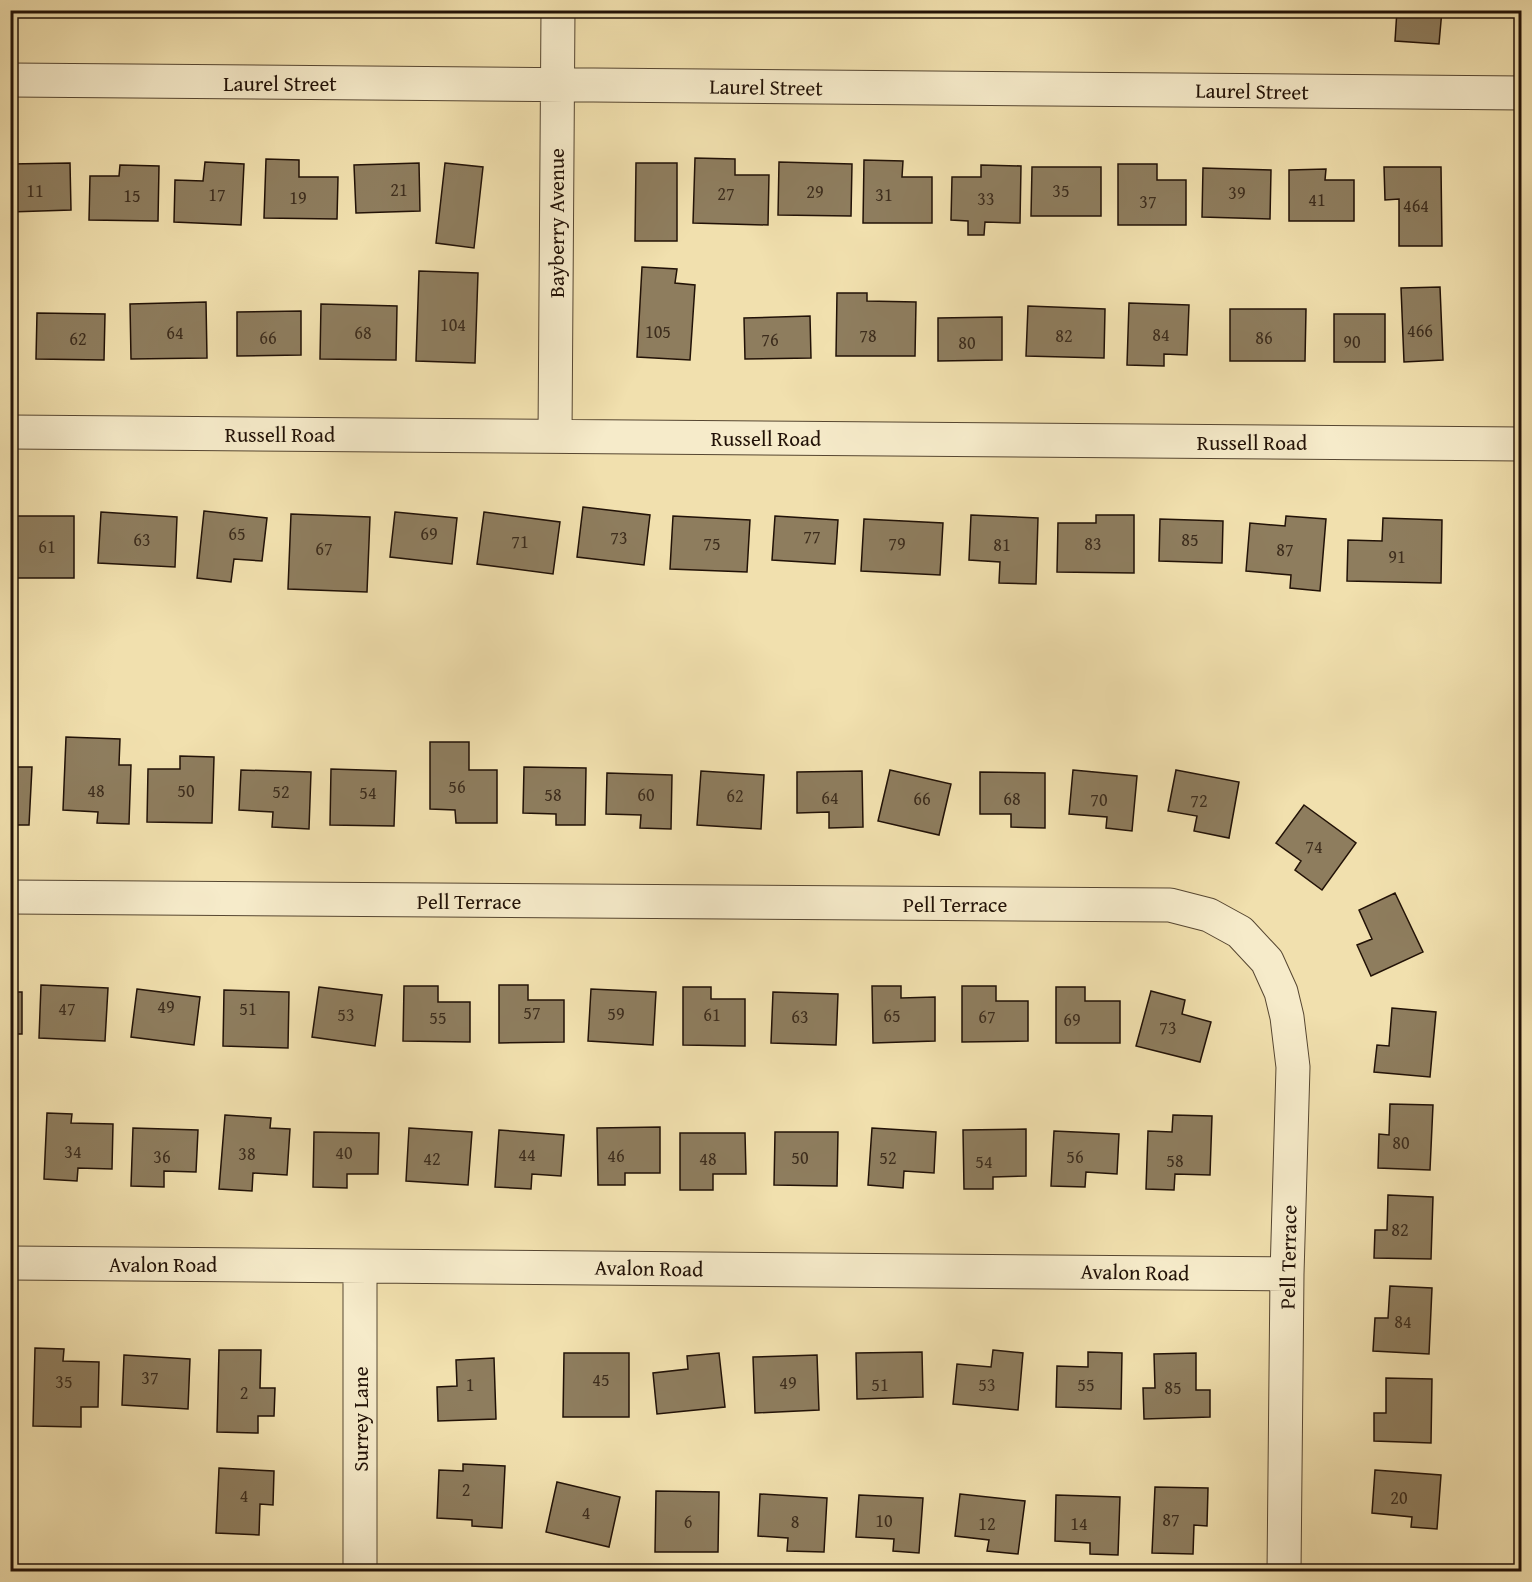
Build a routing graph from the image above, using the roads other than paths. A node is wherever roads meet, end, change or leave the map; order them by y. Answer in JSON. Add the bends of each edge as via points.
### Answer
{"nodes":[{"id":1,"x":558,"y":10,"type":"edge"},
{"id":2,"x":10,"y":80,"type":"edge"},
{"id":3,"x":558,"y":85,"type":"junction"},
{"id":4,"x":1521,"y":93,"type":"edge"},
{"id":5,"x":10,"y":432,"type":"edge"},
{"id":6,"x":555,"y":436,"type":"junction"},
{"id":7,"x":1521,"y":444,"type":"edge"},
{"id":8,"x":10,"y":897,"type":"edge"},
{"id":9,"x":10,"y":1263,"type":"edge"},
{"id":10,"x":360,"y":1266,"type":"junction"},
{"id":11,"x":1287,"y":1274,"type":"junction"},
{"id":12,"x":360,"y":1572,"type":"edge"},
{"id":13,"x":1284,"y":1572,"type":"edge"}],
"edges":[{"from":1,"to":3,"type":"street","name":"Bayberry Avenue"},
{"from":2,"to":3,"type":"street","name":"Laurel Street"},
{"from":3,"to":4,"type":"street","name":"Laurel Street"},
{"from":3,"to":6,"type":"street","name":"Bayberry Avenue"},
{"from":5,"to":6,"type":"street","name":"Russell Road"},
{"from":6,"to":7,"type":"street","name":"Russell Road"},
{"from":8,"to":11,"type":"street","name":"Pell Terrace","via":[[1170,905],[1209,915],[1239,932],[1267,961],[1287,1017],[1293,1067]]},
{"from":9,"to":10,"type":"street","name":"Avalon Road"},
{"from":10,"to":11,"type":"street","name":"Avalon Road"},
{"from":10,"to":12,"type":"street","name":"Surrey Lane"},
{"from":11,"to":13,"type":"street","name":"Pell Terrace"}]}
